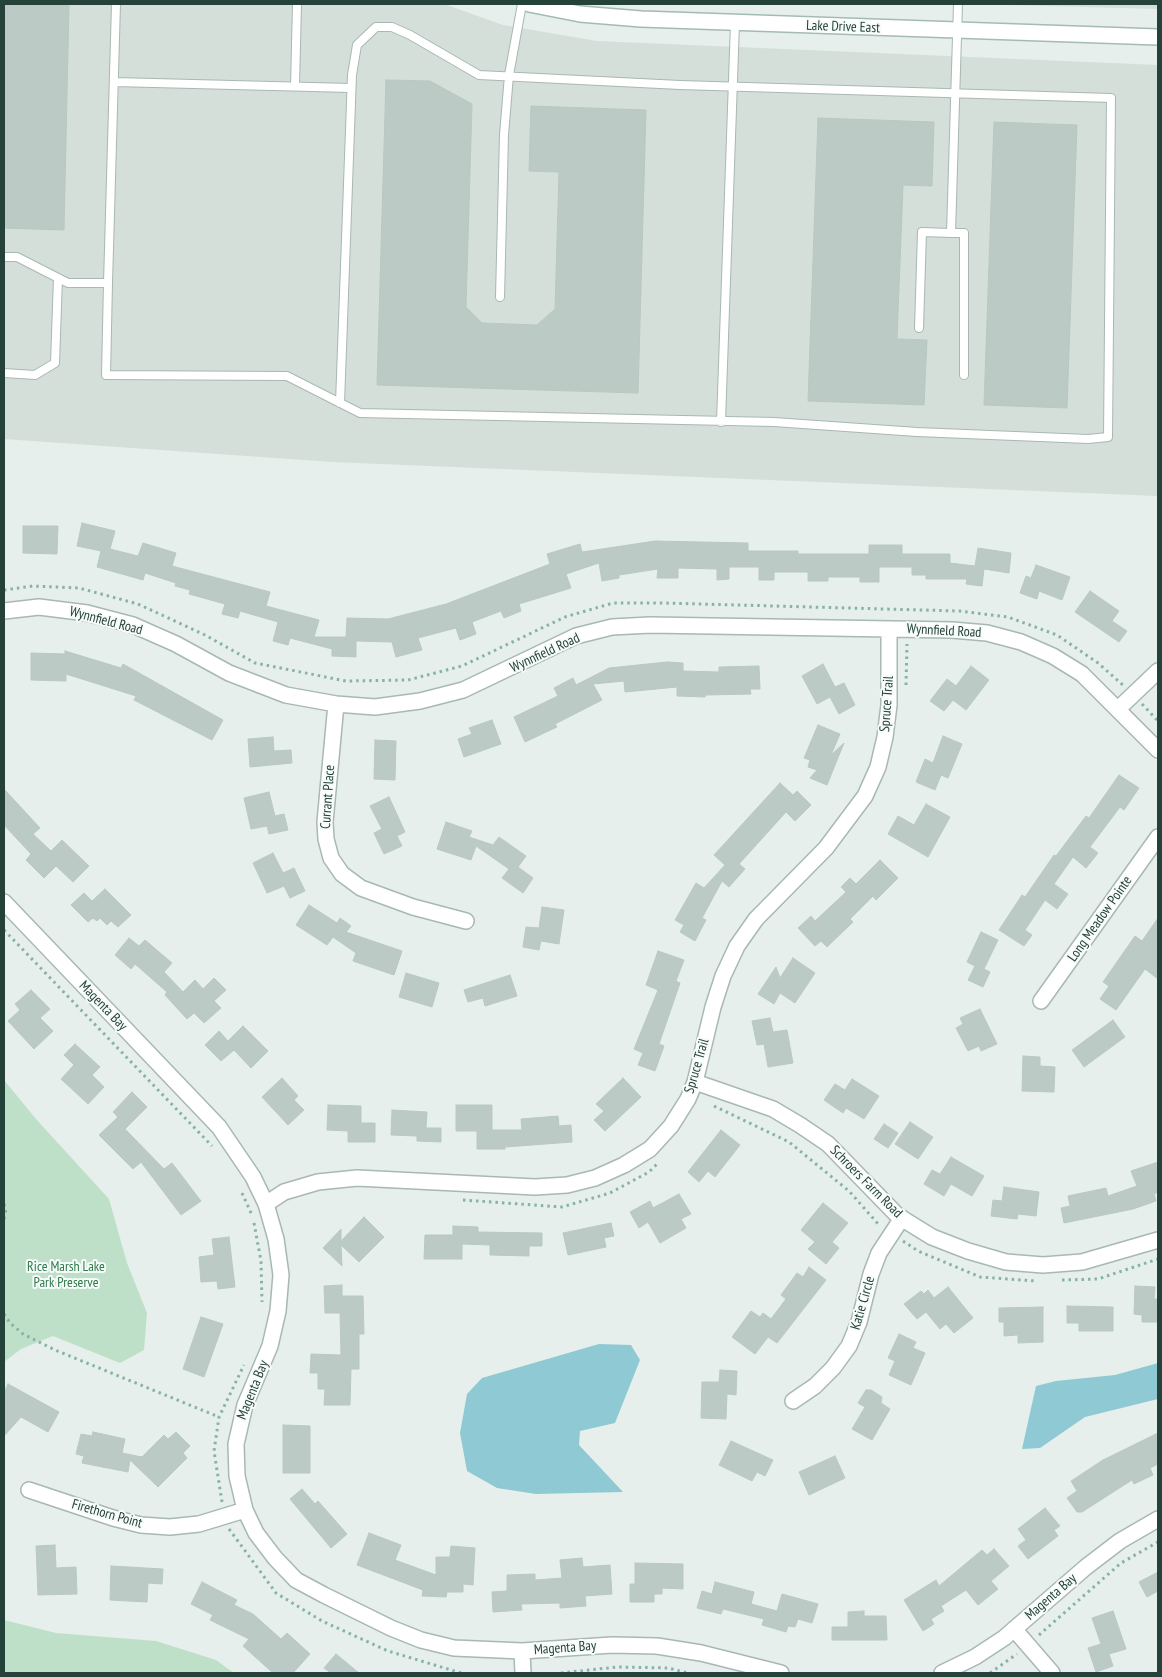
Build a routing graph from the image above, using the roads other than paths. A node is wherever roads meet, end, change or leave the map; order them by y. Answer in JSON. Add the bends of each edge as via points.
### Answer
{"nodes":[{"id":1,"x":116,"y":4,"type":"edge"},
{"id":2,"x":297,"y":4,"type":"edge"},
{"id":3,"x":522,"y":4,"type":"edge"},
{"id":4,"x":529,"y":4,"type":"edge"},
{"id":5,"x":958,"y":4,"type":"edge"},
{"id":6,"x":735,"y":23,"type":"junction"},
{"id":7,"x":957,"y":31,"type":"junction"},
{"id":8,"x":1158,"y":38,"type":"edge"},
{"id":9,"x":509,"y":75,"type":"junction"},
{"id":10,"x":114,"y":82,"type":"junction"},
{"id":11,"x":295,"y":86,"type":"junction"},
{"id":12,"x":733,"y":87,"type":"junction"},
{"id":13,"x":351,"y":88,"type":"junction"},
{"id":14,"x":956,"y":95,"type":"junction"},
{"id":15,"x":951,"y":233,"type":"junction"},
{"id":16,"x":4,"y":257,"type":"edge"},
{"id":17,"x":58,"y":278,"type":"junction"},
{"id":18,"x":108,"y":283,"type":"junction"},
{"id":19,"x":500,"y":297,"type":"dead end"},
{"id":20,"x":919,"y":328,"type":"dead end"},
{"id":21,"x":4,"y":373,"type":"edge"},
{"id":22,"x":964,"y":374,"type":"dead end"},
{"id":23,"x":340,"y":402,"type":"junction"},
{"id":24,"x":721,"y":422,"type":"junction"},
{"id":25,"x":4,"y":612,"type":"edge"},
{"id":26,"x":889,"y":629,"type":"junction"},
{"id":27,"x":1158,"y":671,"type":"edge"},
{"id":28,"x":336,"y":704,"type":"junction"},
{"id":29,"x":1118,"y":709,"type":"junction"},
{"id":30,"x":1158,"y":750,"type":"edge"},
{"id":31,"x":1158,"y":837,"type":"edge"},
{"id":32,"x":4,"y":902,"type":"edge"},
{"id":33,"x":466,"y":921,"type":"dead end"},
{"id":34,"x":1041,"y":1001,"type":"dead end"},
{"id":35,"x":696,"y":1082,"type":"junction"},
{"id":36,"x":266,"y":1204,"type":"junction"},
{"id":37,"x":902,"y":1218,"type":"junction"},
{"id":38,"x":1158,"y":1240,"type":"edge"},
{"id":39,"x":793,"y":1401,"type":"dead end"},
{"id":40,"x":29,"y":1490,"type":"dead end"},
{"id":41,"x":245,"y":1510,"type":"junction"},
{"id":42,"x":1158,"y":1519,"type":"edge"},
{"id":43,"x":1014,"y":1629,"type":"junction"},
{"id":44,"x":522,"y":1651,"type":"junction"},
{"id":45,"x":523,"y":1673,"type":"edge"},
{"id":46,"x":781,"y":1673,"type":"edge"},
{"id":47,"x":942,"y":1673,"type":"edge"},
{"id":48,"x":1052,"y":1673,"type":"edge"}],
"edges":[{"from":1,"to":10,"type":"lane"},
{"from":2,"to":11,"type":"lane"},
{"from":3,"to":9,"type":"lane"},
{"from":4,"to":6,"type":"street","name":"Lake Drive East","via":[[580,14],[641,20]]},
{"from":5,"to":7,"type":"lane"},
{"from":6,"to":7,"type":"street","name":"Lake Drive East"},
{"from":6,"to":12,"type":"lane"},
{"from":7,"to":8,"type":"street","name":"Lake Drive East"},
{"from":7,"to":14,"type":"lane"},
{"from":9,"to":12,"type":"lane"},
{"from":9,"to":13,"type":"lane","via":[[479,74],[410,35],[392,27],[376,27],[357,45]]},
{"from":9,"to":19,"type":"lane","via":[[504,135]]},
{"from":10,"to":11,"type":"lane"},
{"from":10,"to":18,"type":"lane"},
{"from":11,"to":13,"type":"lane"},
{"from":12,"to":14,"type":"lane"},
{"from":12,"to":24,"type":"lane"},
{"from":13,"to":23,"type":"lane"},
{"from":14,"to":15,"type":"lane"},
{"from":14,"to":24,"type":"lane","via":[[1111,98],[1108,437],[927,433],[774,422]]},
{"from":15,"to":20,"type":"lane","via":[[922,232]]},
{"from":15,"to":22,"type":"lane","via":[[964,233]]},
{"from":16,"to":17,"type":"lane","via":[[18,257]]},
{"from":17,"to":18,"type":"lane","via":[[68,283]]},
{"from":17,"to":21,"type":"lane","via":[[55,363],[35,374]]},
{"from":18,"to":23,"type":"lane","via":[[106,374],[287,376]]},
{"from":23,"to":24,"type":"lane","via":[[360,413]]},
{"from":25,"to":28,"type":"street","name":"Wynnfield Road","via":[[39,607],[87,613],[133,625],[245,680],[286,695]]},
{"from":26,"to":28,"type":"street","name":"Wynnfield Road","via":[[612,627],[576,636],[463,690],[420,702],[375,706]]},
{"from":26,"to":29,"type":"street","name":"Wynnfield Road","via":[[987,633],[1021,642],[1082,674]]},
{"from":26,"to":35,"type":"street","name":"Spruce Trail","via":[[889,705],[878,767],[865,796],[846,824],[756,919],[737,946],[713,1007]]},
{"from":27,"to":29,"type":"street"},
{"from":28,"to":33,"type":"street","name":"Currant Place","via":[[325,822],[331,858],[342,874],[362,888]]},
{"from":29,"to":30,"type":"street","name":"Wynnfield Road"},
{"from":31,"to":34,"type":"street","name":"Long Meadow Pointe"},
{"from":32,"to":36,"type":"street","name":"Magenta Bay","via":[[219,1127],[253,1177]]},
{"from":35,"to":36,"type":"street","name":"Spruce Trail","via":[[671,1126],[650,1149],[595,1178],[535,1188],[357,1178],[318,1182],[284,1192]]},
{"from":35,"to":37,"type":"street","name":"Schroers Farm Road","via":[[773,1109],[800,1124],[828,1144]]},
{"from":36,"to":41,"type":"street","name":"Magenta Bay","via":[[276,1238],[280,1284],[270,1346],[239,1424],[236,1444],[238,1476]]},
{"from":37,"to":38,"type":"street","name":"Schroers Farm Road","via":[[932,1238],[1006,1262],[1043,1265],[1082,1262]]},
{"from":37,"to":39,"type":"street","name":"Katie Circle","via":[[879,1252],[849,1346],[827,1374]]},
{"from":40,"to":41,"type":"street","name":"Firethorn Point","via":[[141,1525],[199,1524]]},
{"from":41,"to":44,"type":"street","name":"Magenta Bay","via":[[256,1533],[275,1558],[296,1580],[324,1595],[421,1640],[454,1648]]},
{"from":42,"to":43,"type":"street","name":"Magenta Bay","via":[[1106,1552]]},
{"from":43,"to":47,"type":"street","name":"Magenta Bay","via":[[976,1657]]},
{"from":43,"to":48,"type":"street"},
{"from":44,"to":45,"type":"street"},
{"from":44,"to":46,"type":"street","name":"Magenta Bay","via":[[612,1645],[657,1646],[701,1653]]}]}
